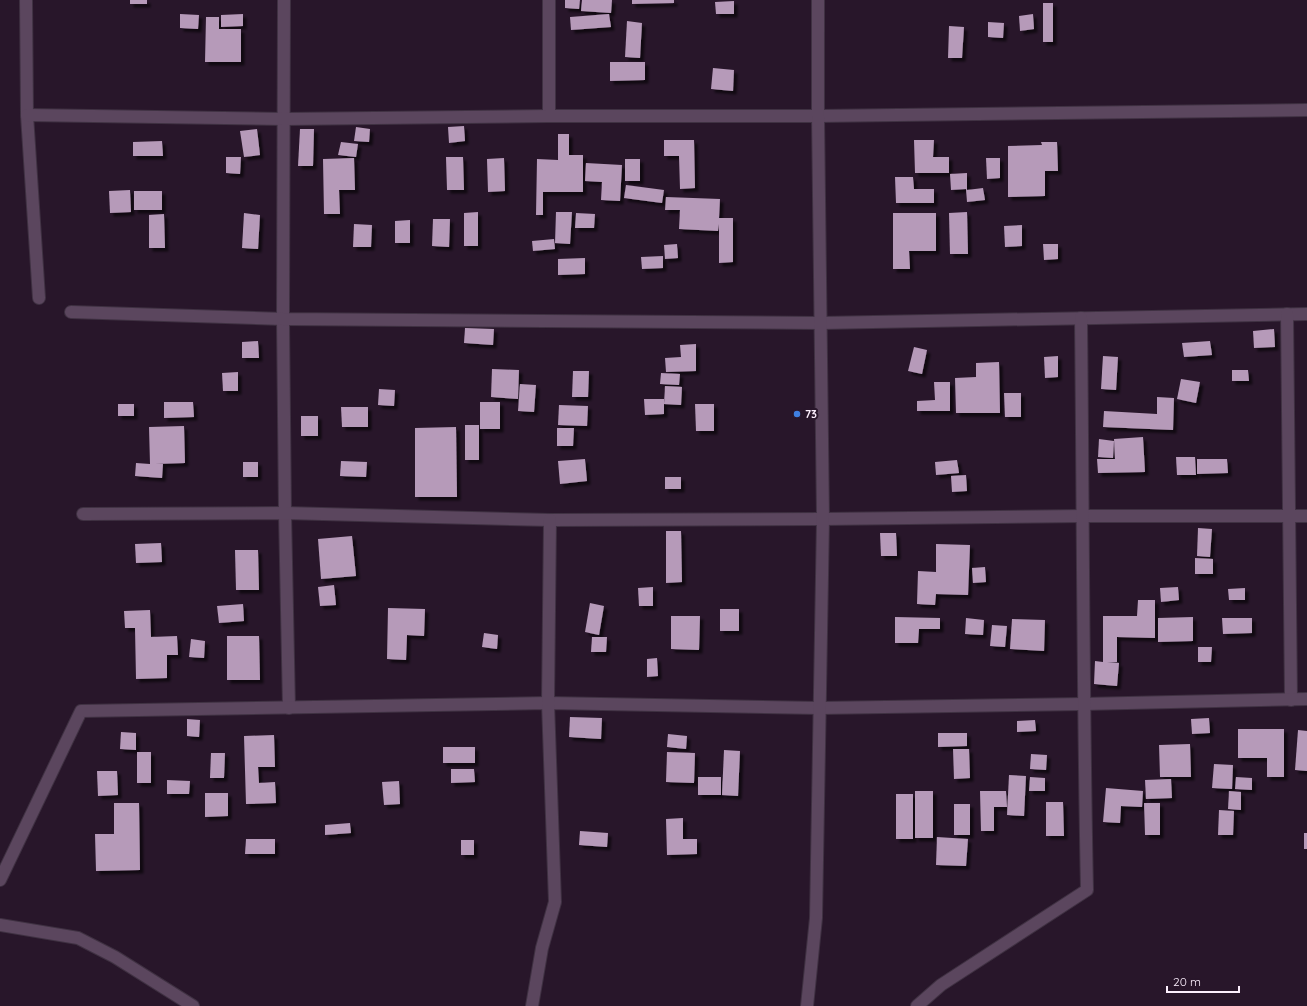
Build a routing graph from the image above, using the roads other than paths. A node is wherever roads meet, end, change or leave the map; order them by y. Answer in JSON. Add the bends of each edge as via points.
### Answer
{"nodes":[{"id":1,"x":26,"y":0,"type":"edge"},
{"id":2,"x":284,"y":0,"type":"edge"},
{"id":3,"x":548,"y":0,"type":"edge"},
{"id":4,"x":818,"y":0,"type":"edge"},
{"id":5,"x":1307,"y":110,"type":"edge"},
{"id":6,"x":27,"y":114,"type":"junction"},
{"id":7,"x":549,"y":116,"type":"junction"},
{"id":8,"x":818,"y":116,"type":"junction"},
{"id":9,"x":284,"y":119,"type":"junction"},
{"id":10,"x":38,"y":298,"type":"dead end"},
{"id":11,"x":71,"y":312,"type":"dead end"},
{"id":12,"x":1287,"y":314,"type":"junction"},
{"id":13,"x":1307,"y":314,"type":"edge"},
{"id":14,"x":283,"y":318,"type":"junction"},
{"id":15,"x":1080,"y":318,"type":"junction"},
{"id":16,"x":821,"y":323,"type":"junction"},
{"id":17,"x":285,"y":513,"type":"junction"},
{"id":18,"x":83,"y":514,"type":"dead end"},
{"id":19,"x":1083,"y":516,"type":"junction"},
{"id":20,"x":1289,"y":516,"type":"junction"},
{"id":21,"x":1307,"y":516,"type":"edge"},
{"id":22,"x":823,"y":519,"type":"junction"},
{"id":23,"x":550,"y":520,"type":"junction"},
{"id":24,"x":1307,"y":699,"type":"edge"},
{"id":25,"x":1291,"y":700,"type":"junction"},
{"id":26,"x":548,"y":703,"type":"junction"},
{"id":27,"x":1084,"y":704,"type":"junction"},
{"id":28,"x":289,"y":708,"type":"junction"},
{"id":29,"x":819,"y":708,"type":"junction"},
{"id":30,"x":0,"y":880,"type":"edge"},
{"id":31,"x":0,"y":925,"type":"edge"},
{"id":32,"x":192,"y":1006,"type":"edge"},
{"id":33,"x":532,"y":1006,"type":"edge"},
{"id":34,"x":807,"y":1006,"type":"edge"},
{"id":35,"x":917,"y":1006,"type":"edge"}],
"edges":[{"from":1,"to":6,"type":"street"},
{"from":2,"to":9,"type":"street"},
{"from":3,"to":7,"type":"street"},
{"from":4,"to":8,"type":"street"},
{"from":5,"to":8,"type":"street"},
{"from":6,"to":9,"type":"street"},
{"from":6,"to":10,"type":"street"},
{"from":7,"to":8,"type":"street"},
{"from":7,"to":9,"type":"street"},
{"from":8,"to":16,"type":"street"},
{"from":9,"to":14,"type":"street"},
{"from":11,"to":14,"type":"street"},
{"from":12,"to":13,"type":"street"},
{"from":12,"to":15,"type":"street"},
{"from":12,"to":20,"type":"street"},
{"from":14,"to":16,"type":"street"},
{"from":14,"to":17,"type":"street"},
{"from":15,"to":16,"type":"street"},
{"from":15,"to":19,"type":"street"},
{"from":16,"to":22,"type":"street"},
{"from":17,"to":18,"type":"street"},
{"from":17,"to":23,"type":"street"},
{"from":17,"to":28,"type":"street"},
{"from":19,"to":20,"type":"street"},
{"from":19,"to":22,"type":"street"},
{"from":19,"to":27,"type":"street"},
{"from":20,"to":21,"type":"street"},
{"from":20,"to":25,"type":"street"},
{"from":22,"to":23,"type":"street"},
{"from":22,"to":29,"type":"street"},
{"from":23,"to":26,"type":"street"},
{"from":24,"to":25,"type":"street"},
{"from":25,"to":27,"type":"street"},
{"from":26,"to":28,"type":"street"},
{"from":26,"to":29,"type":"street"},
{"from":26,"to":33,"type":"street","via":[[555,902],[542,948]]},
{"from":27,"to":29,"type":"street"},
{"from":27,"to":35,"type":"street","via":[[1087,890],[942,985]]},
{"from":28,"to":30,"type":"street","via":[[81,711]]},
{"from":29,"to":34,"type":"street","via":[[816,918]]},
{"from":31,"to":32,"type":"street","via":[[78,938],[115,957]]}]}
